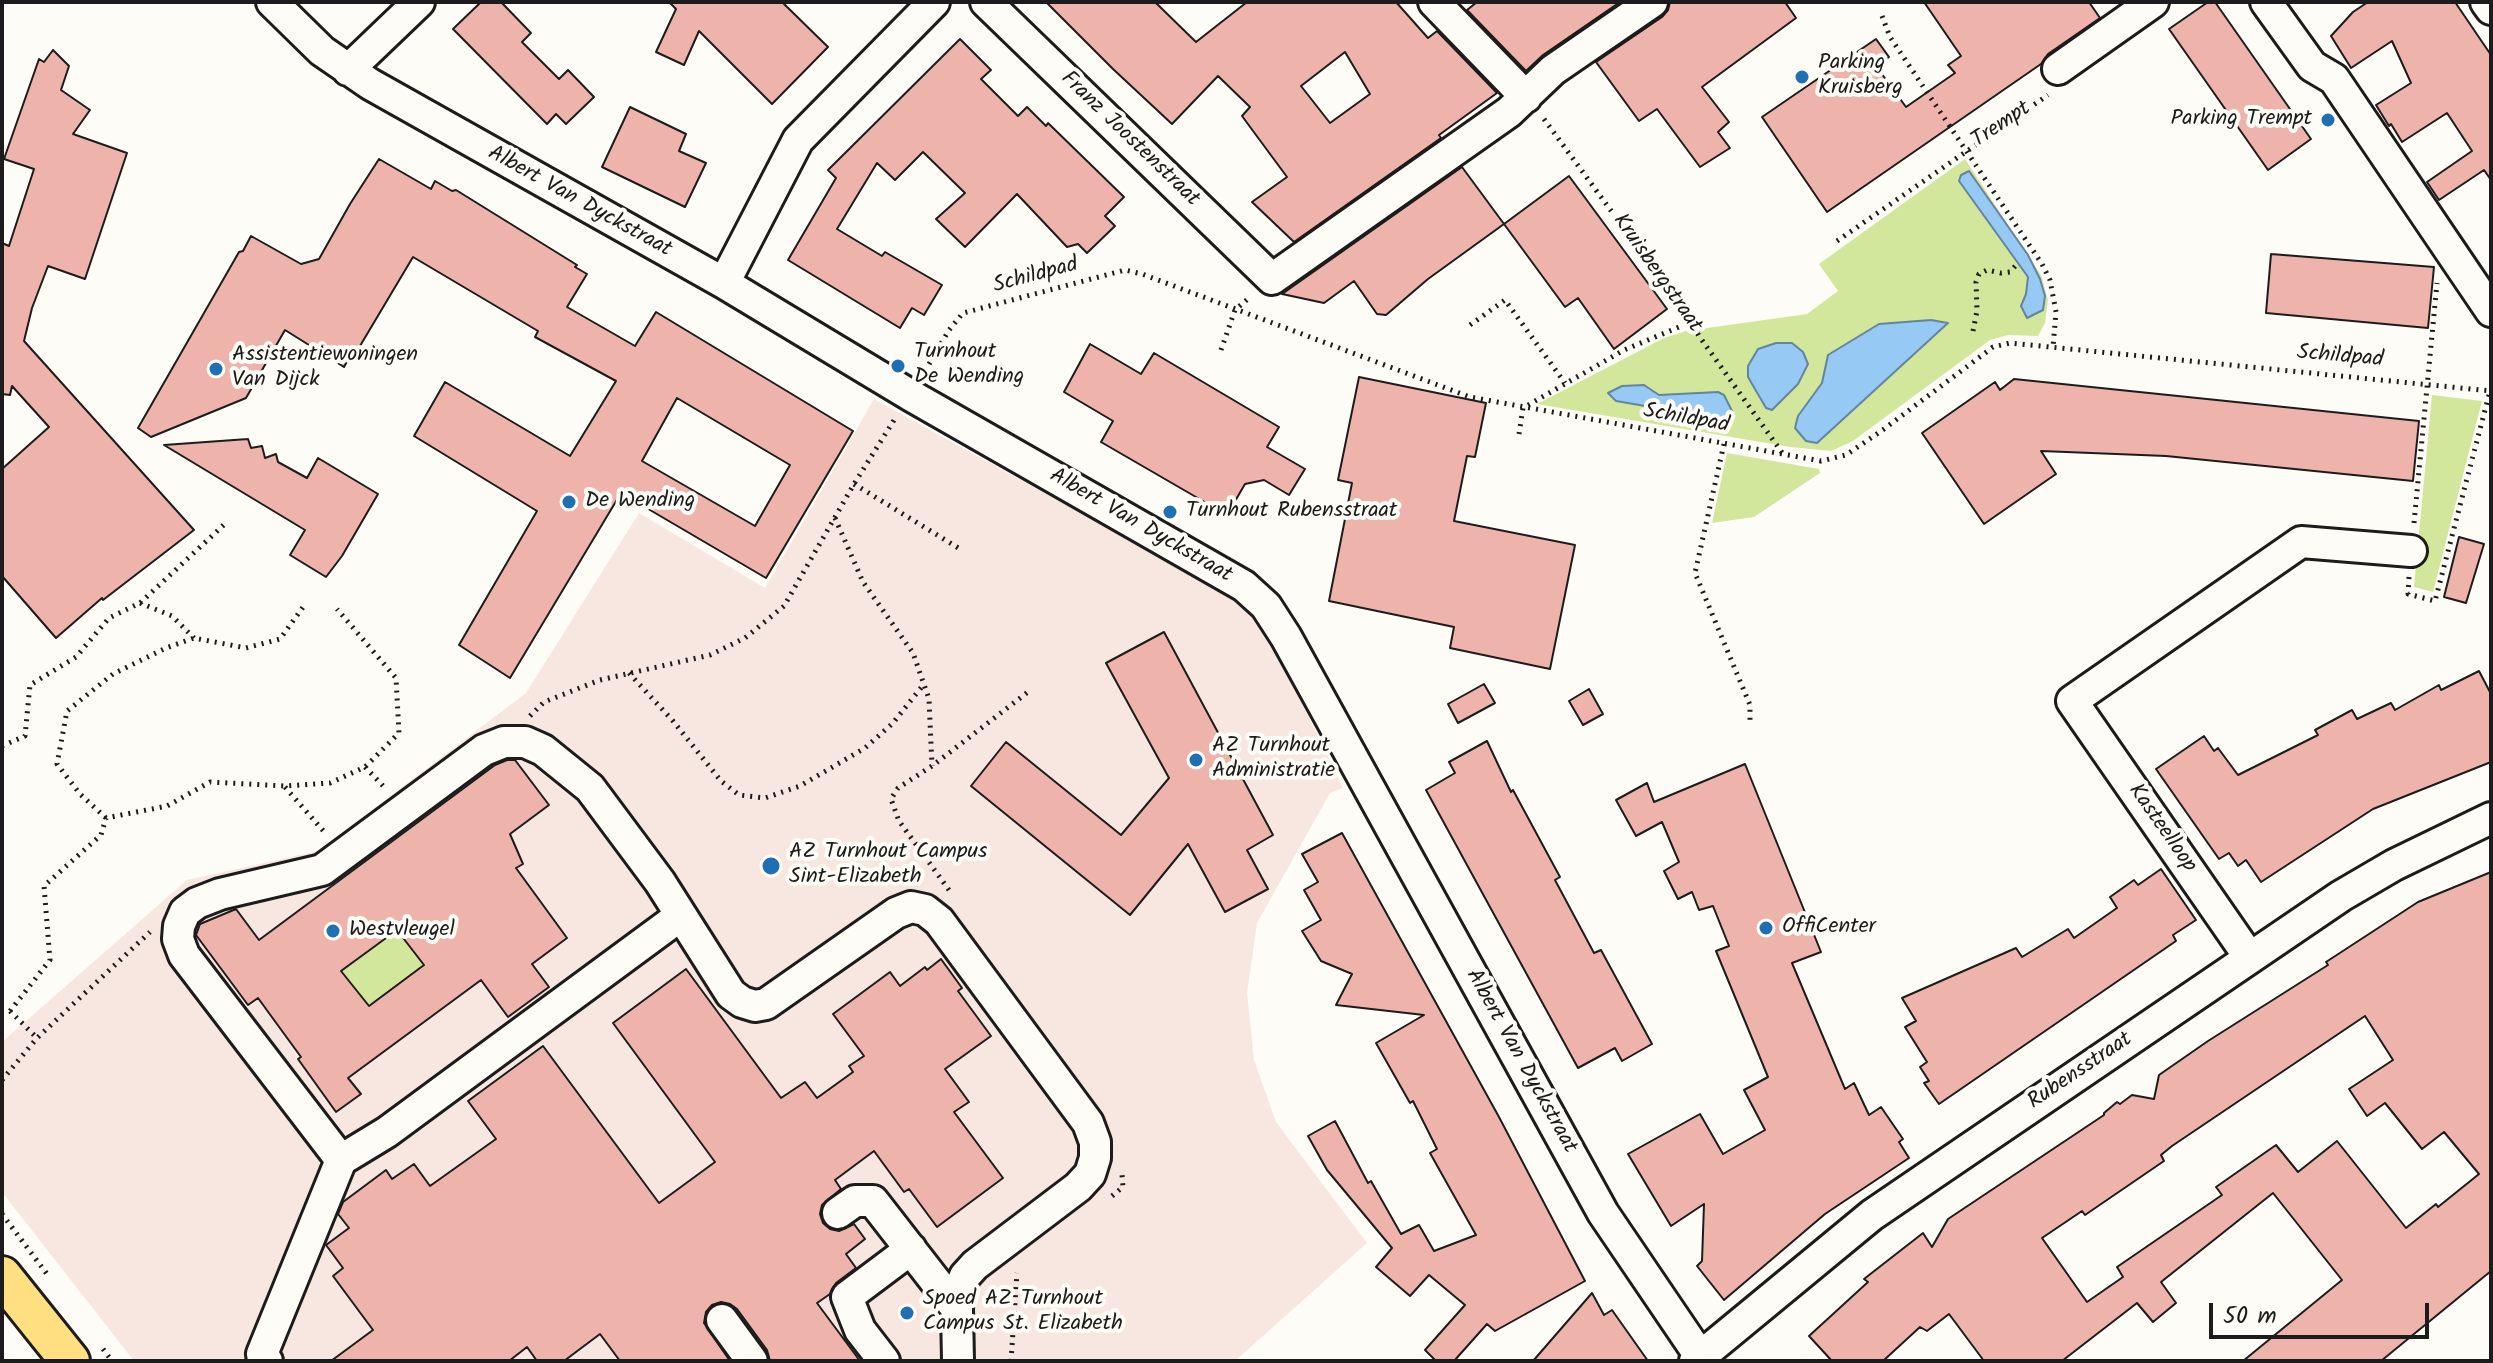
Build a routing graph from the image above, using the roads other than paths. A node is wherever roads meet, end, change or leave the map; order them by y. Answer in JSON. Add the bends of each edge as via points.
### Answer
{"nodes":[{"id":1,"x":272,"y":2,"type":"edge"},
{"id":2,"x":419,"y":2,"type":"edge"},
{"id":3,"x":934,"y":2,"type":"edge"},
{"id":4,"x":986,"y":2,"type":"edge"},
{"id":5,"x":1434,"y":2,"type":"edge"},
{"id":6,"x":1652,"y":2,"type":"edge"},
{"id":7,"x":2153,"y":2,"type":"edge"},
{"id":8,"x":2266,"y":2,"type":"edge"},
{"id":9,"x":2486,"y":2,"type":"edge"},
{"id":10,"x":2491,"y":9,"type":"edge"},
{"id":11,"x":2058,"y":69,"type":"road end"},
{"id":12,"x":348,"y":70,"type":"junction"},
{"id":13,"x":1526,"y":97,"type":"junction"},
{"id":14,"x":724,"y":283,"type":"junction"},
{"id":15,"x":2491,"y":311,"type":"edge"},
{"id":16,"x":2411,"y":551,"type":"road end"},
{"id":17,"x":2491,"y":818,"type":"edge"},
{"id":18,"x":680,"y":916,"type":"junction"},
{"id":19,"x":2250,"y":958,"type":"junction"},
{"id":20,"x":341,"y":1160,"type":"junction"},
{"id":21,"x":838,"y":1213,"type":"dead end"},
{"id":22,"x":911,"y":1249,"type":"junction"},
{"id":23,"x":2,"y":1276,"type":"edge"},
{"id":24,"x":957,"y":1309,"type":"junction"},
{"id":25,"x":722,"y":1320,"type":"dead end"},
{"id":26,"x":1698,"y":1358,"type":"edge"},
{"id":27,"x":70,"y":1361,"type":"edge"},
{"id":28,"x":267,"y":1361,"type":"edge"},
{"id":29,"x":752,"y":1361,"type":"edge"},
{"id":30,"x":884,"y":1361,"type":"edge"},
{"id":31,"x":958,"y":1361,"type":"edge"}],
"edges":[{"from":1,"to":12,"type":"street","name":"Albert Van Dyckstraat"},
{"from":2,"to":12,"type":"street"},
{"from":3,"to":14,"type":"street","via":[[798,140]]},
{"from":4,"to":13,"type":"street","name":"Franz Joostenstraat","via":[[1272,279]]},
{"from":5,"to":13,"type":"street"},
{"from":6,"to":13,"type":"street","via":[[1553,70]]},
{"from":7,"to":11,"type":"street"},
{"from":8,"to":15,"type":"street","via":[[2312,66],[2334,79]]},
{"from":9,"to":10,"type":"street"},
{"from":12,"to":14,"type":"street","name":"Albert Van Dyckstraat"},
{"from":14,"to":26,"type":"street","name":"Albert Van Dyckstraat","via":[[1244,586],[1266,606],[1603,1213]]},
{"from":16,"to":19,"type":"street","name":"Kasteelloop","via":[[2301,542],[2072,701]]},
{"from":17,"to":19,"type":"street","name":"Rubensstraat","via":[[2394,865]]},
{"from":18,"to":20,"type":"street","via":[[387,1132]]},
{"from":18,"to":20,"type":"street","via":[[590,788],[525,742],[504,742],[484,750],[322,870],[197,903],[179,926],[184,955]]},
{"from":18,"to":24,"type":"street","via":[[731,994],[755,1006],[778,998],[896,913],[911,907],[925,910],[939,921],[1088,1123],[1095,1142],[1090,1174],[975,1265],[958,1293]]},
{"from":19,"to":26,"type":"street","name":"Rubensstraat","via":[[1872,1215]]},
{"from":20,"to":28,"type":"street","via":[[262,1354]]},
{"from":21,"to":22,"type":"street","via":[[855,1201],[873,1201]]},
{"from":22,"to":24,"type":"street"},
{"from":22,"to":30,"type":"street","via":[[847,1297],[860,1330]]},
{"from":23,"to":27,"type":"main road"},
{"from":24,"to":31,"type":"street"},
{"from":25,"to":29,"type":"street"}]}
